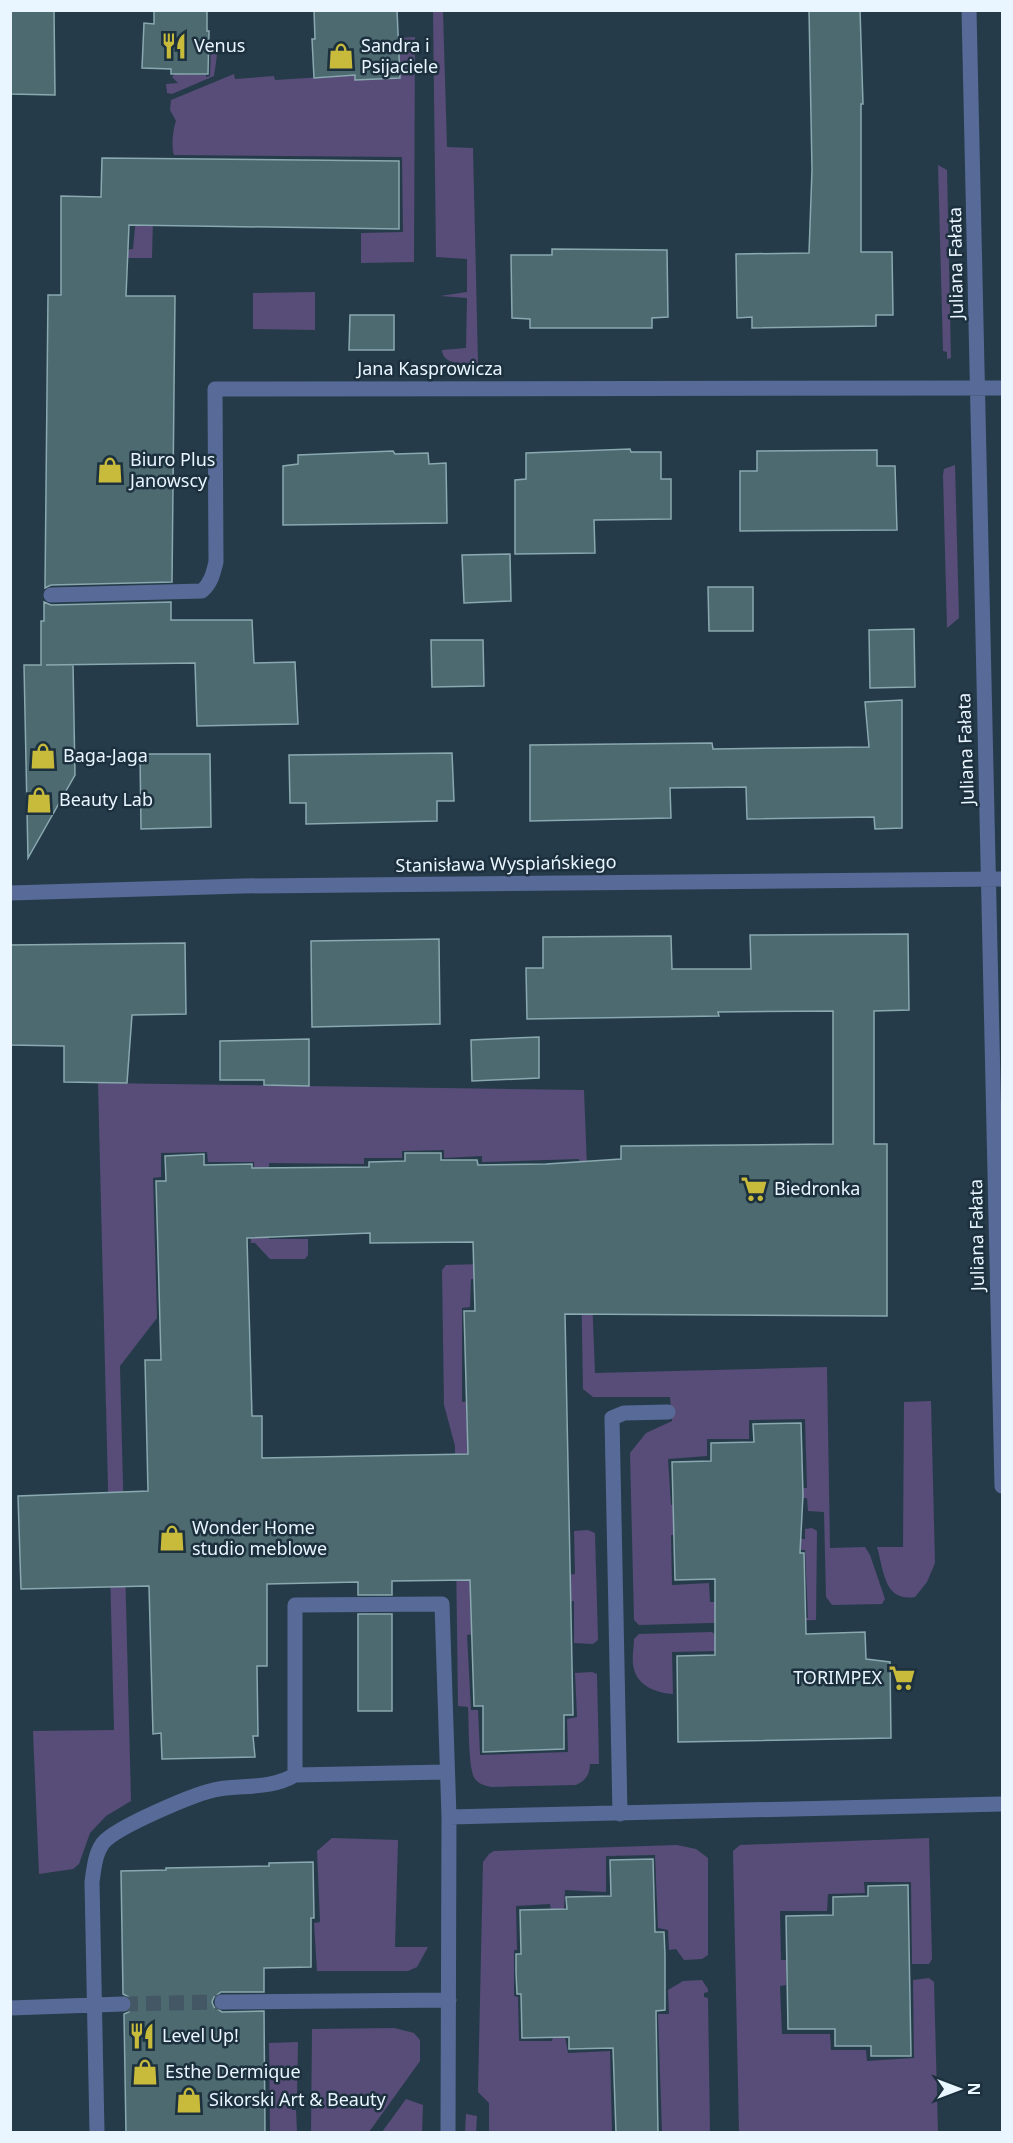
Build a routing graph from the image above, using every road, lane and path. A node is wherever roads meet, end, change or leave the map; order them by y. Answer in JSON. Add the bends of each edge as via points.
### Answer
{"nodes":[{"id":1,"x":969,"y":10,"type":"edge"},
{"id":2,"x":977,"y":388,"type":"junction"},
{"id":3,"x":1002,"y":388,"type":"edge"},
{"id":4,"x":51,"y":595,"type":"dead end"},
{"id":5,"x":996,"y":879,"type":"edge"},
{"id":6,"x":10,"y":892,"type":"edge"},
{"id":7,"x":1001,"y":1366,"type":"edge"},
{"id":8,"x":668,"y":1412,"type":"dead end"},
{"id":9,"x":1002,"y":1486,"type":"edge"},
{"id":10,"x":446,"y":1772,"type":"junction"},
{"id":11,"x":295,"y":1775,"type":"junction"},
{"id":12,"x":1002,"y":1804,"type":"edge"},
{"id":13,"x":620,"y":1814,"type":"junction"},
{"id":14,"x":448,"y":1817,"type":"junction"},
{"id":15,"x":448,"y":2000,"type":"junction"},
{"id":16,"x":222,"y":2002,"type":"tunnel mouth"},
{"id":17,"x":123,"y":2004,"type":"tunnel mouth"},
{"id":18,"x":95,"y":2007,"type":"junction"},
{"id":19,"x":10,"y":2008,"type":"edge"},
{"id":20,"x":97,"y":2133,"type":"edge"},
{"id":21,"x":448,"y":2133,"type":"edge"}],
"edges":[{"from":1,"to":2,"type":"street","name":"Juliana Fałata"},
{"from":2,"to":3,"type":"street","name":"Jana Kasprowicza"},
{"from":2,"to":4,"type":"street","name":"Jana Kasprowicza","via":[[215,389],[216,562],[208,586],[202,591]]},
{"from":2,"to":5,"type":"street","name":"Juliana Fałata"},
{"from":5,"to":6,"type":"street","name":"Stanisława Wyspiańskiego"},
{"from":5,"to":7,"type":"street","name":"Juliana Fałata"},
{"from":7,"to":9,"type":"street","name":"Juliana Fałata"},
{"from":8,"to":13,"type":"street","via":[[624,1413],[612,1418]]},
{"from":10,"to":11,"type":"street"},
{"from":10,"to":11,"type":"street","via":[[442,1604],[296,1605]]},
{"from":10,"to":14,"type":"street"},
{"from":11,"to":18,"type":"street","via":[[266,1785],[202,1794],[136,1822],[104,1842],[95,1860],[92,1882]]},
{"from":12,"to":13,"type":"street"},
{"from":13,"to":14,"type":"street"},
{"from":14,"to":15,"type":"street"},
{"from":15,"to":16,"type":"street"},
{"from":15,"to":21,"type":"street"},
{"from":17,"to":18,"type":"street"},
{"from":18,"to":19,"type":"street"},
{"from":18,"to":20,"type":"street"}]}
